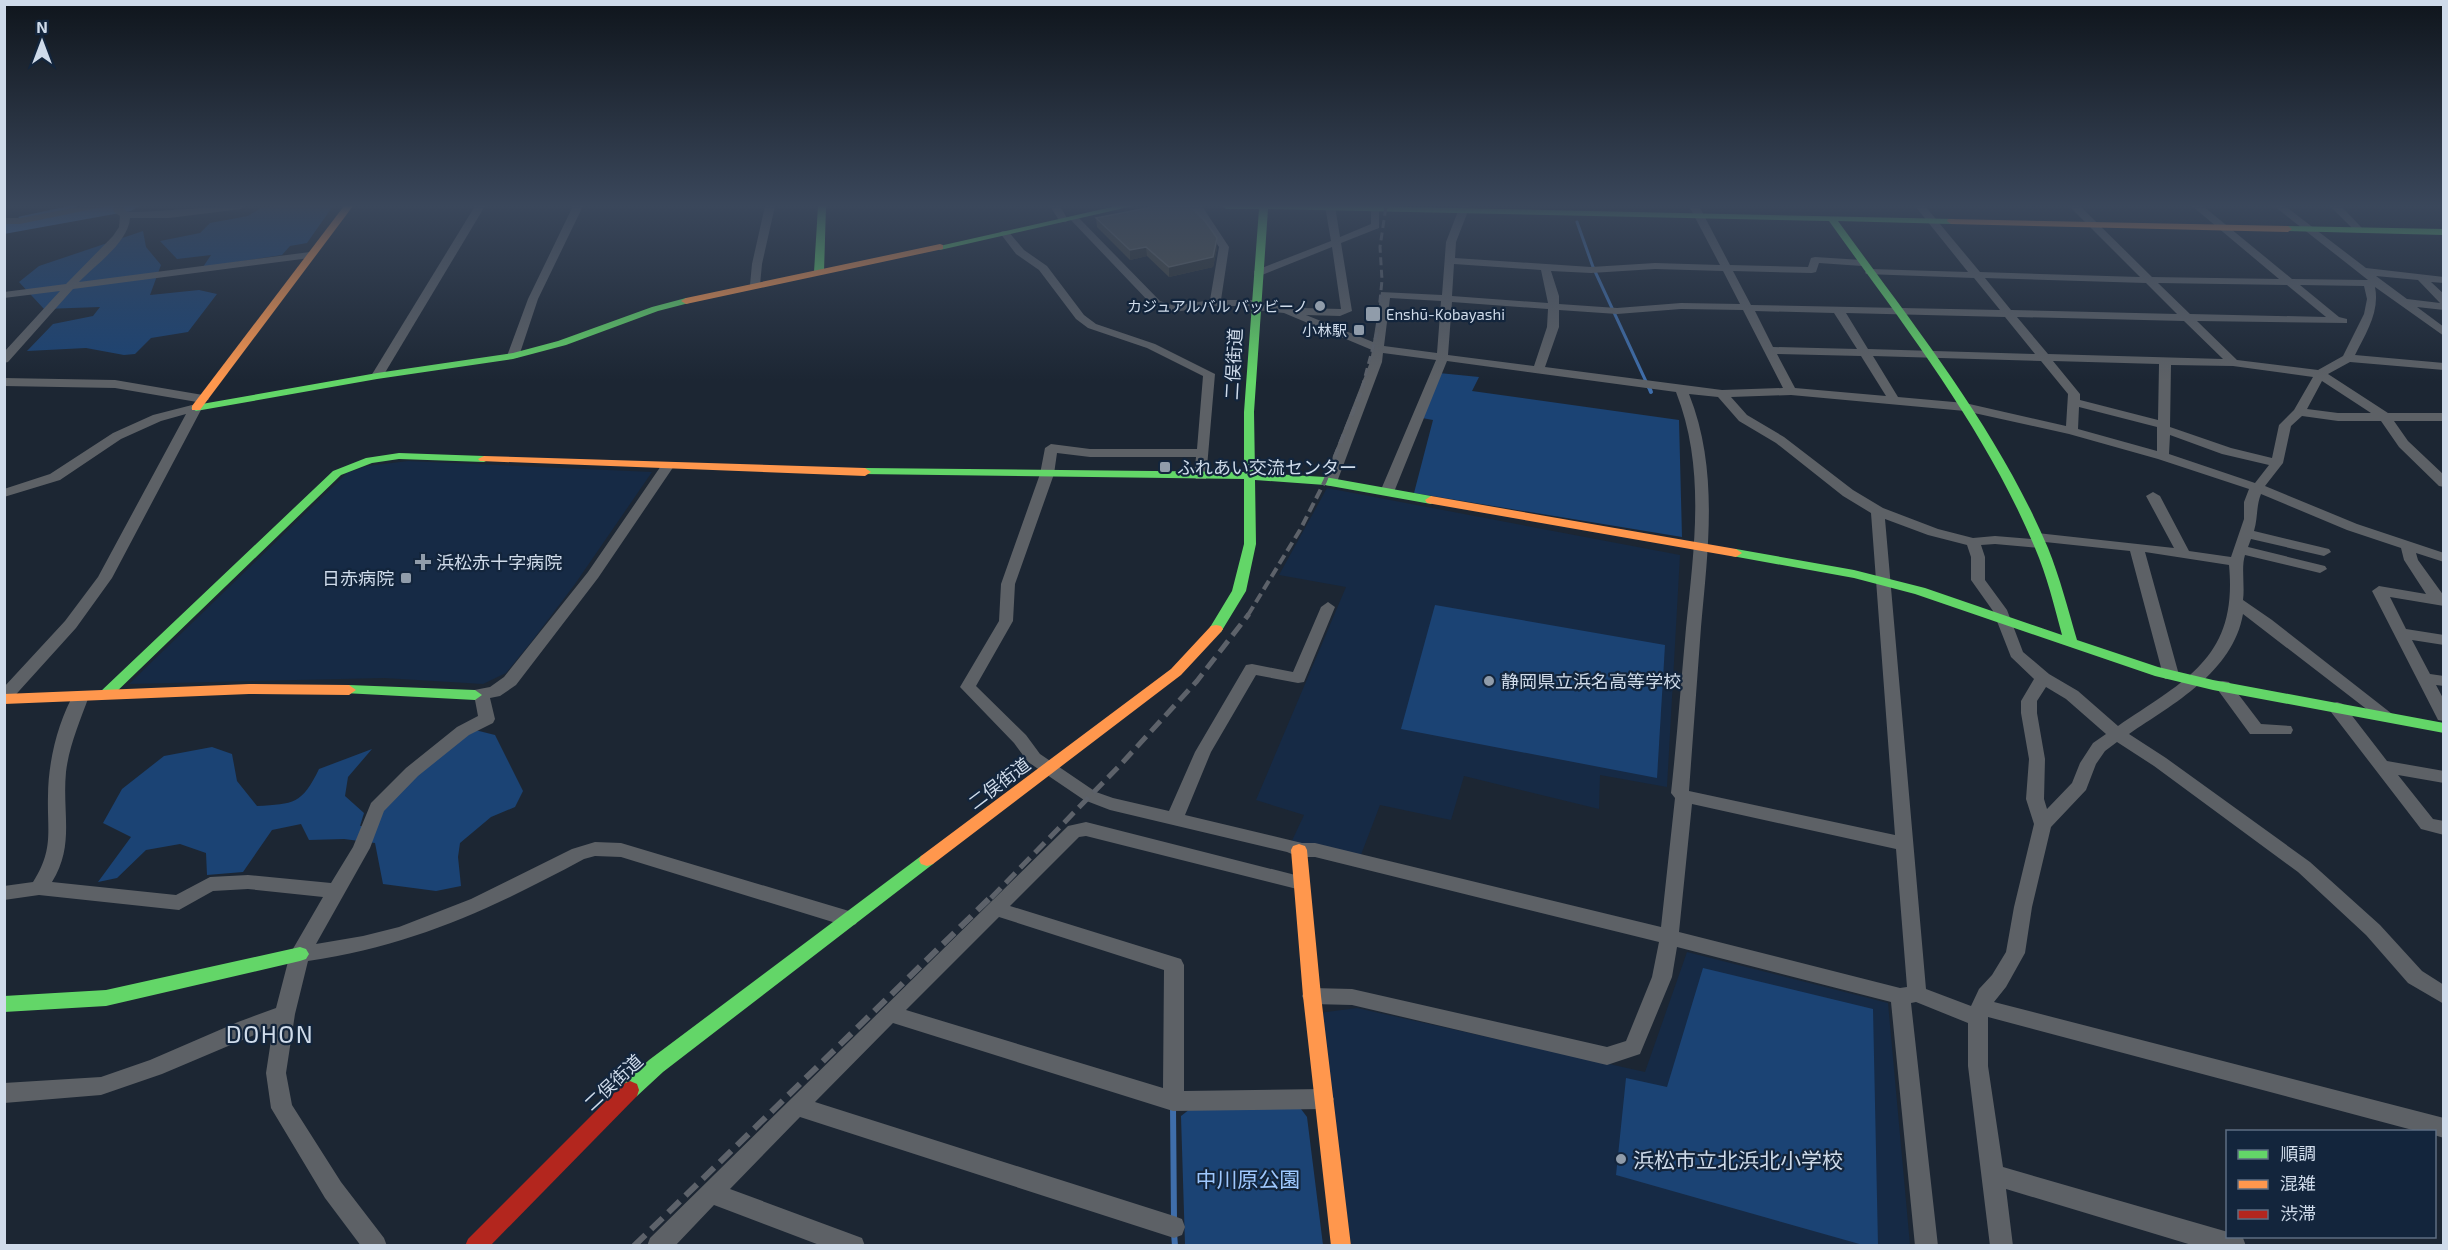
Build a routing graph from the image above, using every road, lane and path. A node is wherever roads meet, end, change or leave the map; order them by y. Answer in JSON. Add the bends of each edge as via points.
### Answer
{"nodes":[{"id":1,"x":92,"y":264,"type":"edge"},
{"id":2,"x":238,"y":264,"type":"edge"},
{"id":3,"x":303,"y":264,"type":"edge"},
{"id":4,"x":445,"y":264,"type":"edge"},
{"id":5,"x":550,"y":264,"type":"edge"},
{"id":6,"x":757,"y":264,"type":"edge"},
{"id":7,"x":819,"y":264,"type":"edge"},
{"id":8,"x":856,"y":264,"type":"edge"},
{"id":9,"x":1038,"y":264,"type":"edge"},
{"id":10,"x":1116,"y":264,"type":"edge"},
{"id":11,"x":1221,"y":264,"type":"edge"},
{"id":12,"x":1259,"y":264,"type":"edge"},
{"id":13,"x":1280,"y":264,"type":"edge"},
{"id":14,"x":1338,"y":264,"type":"edge"},
{"id":15,"x":1450,"y":264,"type":"edge"},
{"id":16,"x":1503,"y":264,"type":"edge"},
{"id":17,"x":1725,"y":264,"type":"edge"},
{"id":18,"x":1814,"y":264,"type":"edge"},
{"id":19,"x":1847,"y":264,"type":"edge"},
{"id":20,"x":1864,"y":264,"type":"edge"},
{"id":21,"x":1968,"y":264,"type":"edge"},
{"id":22,"x":2131,"y":264,"type":"edge"},
{"id":23,"x":2268,"y":264,"type":"edge"},
{"id":24,"x":2352,"y":264,"type":"edge"},
{"id":25,"x":1545,"y":267,"type":"junction"},
{"id":26,"x":1866,"y":267,"type":"junction"},
{"id":27,"x":1727,"y":268,"type":"junction"},
{"id":28,"x":819,"y":272,"type":"junction"},
{"id":29,"x":1258,"y":273,"type":"junction"},
{"id":30,"x":1976,"y":274,"type":"junction"},
{"id":31,"x":2421,"y":277,"type":"junction"},
{"id":32,"x":2370,"y":279,"type":"junction"},
{"id":33,"x":2147,"y":280,"type":"junction"},
{"id":34,"x":2444,"y":280,"type":"edge"},
{"id":35,"x":2288,"y":281,"type":"junction"},
{"id":36,"x":755,"y":285,"type":"junction"},
{"id":37,"x":71,"y":286,"type":"junction"},
{"id":38,"x":4,"y":295,"type":"edge"},
{"id":39,"x":1447,"y":298,"type":"junction"},
{"id":40,"x":2372,"y":299,"type":"junction"},
{"id":41,"x":2444,"y":301,"type":"edge"},
{"id":42,"x":1215,"y":303,"type":"junction"},
{"id":43,"x":2408,"y":303,"type":"junction"},
{"id":44,"x":1255,"y":305,"type":"junction"},
{"id":45,"x":1554,"y":306,"type":"junction"},
{"id":46,"x":1748,"y":307,"type":"junction"},
{"id":47,"x":2444,"y":307,"type":"edge"},
{"id":48,"x":1286,"y":310,"type":"junction"},
{"id":49,"x":1838,"y":310,"type":"junction"},
{"id":50,"x":1899,"y":312,"type":"junction"},
{"id":51,"x":2008,"y":314,"type":"junction"},
{"id":52,"x":2186,"y":317,"type":"junction"},
{"id":53,"x":2343,"y":321,"type":"junction"},
{"id":54,"x":2363,"y":325,"type":"junction"},
{"id":55,"x":2444,"y":333,"type":"edge"},
{"id":56,"x":1379,"y":349,"type":"junction"},
{"id":57,"x":1770,"y":350,"type":"junction"},
{"id":58,"x":1865,"y":353,"type":"junction"},
{"id":59,"x":1929,"y":355,"type":"junction"},
{"id":60,"x":513,"y":356,"type":"junction"},
{"id":61,"x":1442,"y":358,"type":"junction"},
{"id":62,"x":2045,"y":358,"type":"junction"},
{"id":63,"x":2348,"y":358,"type":"junction"},
{"id":64,"x":4,"y":360,"type":"edge"},
{"id":65,"x":2165,"y":361,"type":"junction"},
{"id":66,"x":2233,"y":363,"type":"junction"},
{"id":67,"x":2444,"y":368,"type":"edge"},
{"id":68,"x":1538,"y":370,"type":"junction"},
{"id":69,"x":2320,"y":375,"type":"junction"},
{"id":70,"x":377,"y":376,"type":"junction"},
{"id":71,"x":8,"y":383,"type":"edge"},
{"id":72,"x":1681,"y":389,"type":"junction"},
{"id":73,"x":1791,"y":391,"type":"junction"},
{"id":74,"x":1722,"y":394,"type":"junction"},
{"id":75,"x":1894,"y":400,"type":"junction"},
{"id":76,"x":2075,"y":402,"type":"junction"},
{"id":77,"x":200,"y":403,"type":"junction"},
{"id":78,"x":1965,"y":406,"type":"junction"},
{"id":79,"x":2299,"y":412,"type":"junction"},
{"id":80,"x":2385,"y":417,"type":"junction"},
{"id":81,"x":2444,"y":417,"type":"edge"},
{"id":82,"x":2164,"y":427,"type":"junction"},
{"id":83,"x":2072,"y":431,"type":"junction"},
{"id":84,"x":1201,"y":453,"type":"junction"},
{"id":85,"x":2163,"y":457,"type":"junction"},
{"id":86,"x":2277,"y":463,"type":"junction"},
{"id":87,"x":668,"y":466,"type":"junction"},
{"id":88,"x":1047,"y":474,"type":"junction"},
{"id":89,"x":1201,"y":476,"type":"junction"},
{"id":90,"x":1247,"y":476,"type":"junction"},
{"id":91,"x":1330,"y":482,"type":"junction"},
{"id":92,"x":2444,"y":483,"type":"edge"},
{"id":93,"x":2258,"y":488,"type":"junction"},
{"id":94,"x":1387,"y":492,"type":"junction"},
{"id":95,"x":4,"y":493,"type":"edge"},
{"id":96,"x":2153,"y":496,"type":"dead end"},
{"id":97,"x":1878,"y":511,"type":"junction"},
{"id":98,"x":2245,"y":534,"type":"junction"},
{"id":99,"x":2038,"y":540,"type":"junction"},
{"id":100,"x":1973,"y":542,"type":"junction"},
{"id":101,"x":1700,"y":547,"type":"junction"},
{"id":102,"x":2136,"y":548,"type":"junction"},
{"id":103,"x":2408,"y":548,"type":"junction"},
{"id":104,"x":2324,"y":552,"type":"dead end"},
{"id":105,"x":2184,"y":554,"type":"junction"},
{"id":106,"x":2239,"y":556,"type":"junction"},
{"id":107,"x":2444,"y":558,"type":"edge"},
{"id":108,"x":2320,"y":569,"type":"dead end"},
{"id":109,"x":1885,"y":582,"type":"junction"},
{"id":110,"x":2440,"y":601,"type":"edge"},
{"id":111,"x":2235,"y":602,"type":"junction"},
{"id":112,"x":1328,"y":607,"type":"dead end"},
{"id":113,"x":2001,"y":619,"type":"junction"},
{"id":114,"x":2399,"y":633,"type":"junction"},
{"id":115,"x":2444,"y":640,"type":"edge"},
{"id":116,"x":2071,"y":643,"type":"junction"},
{"id":117,"x":2171,"y":675,"type":"junction"},
{"id":118,"x":2043,"y":678,"type":"junction"},
{"id":119,"x":2424,"y":678,"type":"junction"},
{"id":120,"x":2195,"y":681,"type":"junction"},
{"id":121,"x":2444,"y":681,"type":"edge"},
{"id":122,"x":2223,"y":686,"type":"junction"},
{"id":123,"x":105,"y":695,"type":"junction"},
{"id":124,"x":478,"y":695,"type":"junction"},
{"id":125,"x":81,"y":696,"type":"junction"},
{"id":126,"x":4,"y":698,"type":"edge"},
{"id":127,"x":2337,"y":708,"type":"junction"},
{"id":128,"x":2444,"y":716,"type":"edge"},
{"id":129,"x":2388,"y":717,"type":"junction"},
{"id":130,"x":2444,"y":728,"type":"edge"},
{"id":131,"x":2285,"y":730,"type":"dead end"},
{"id":132,"x":2118,"y":735,"type":"junction"},
{"id":133,"x":2382,"y":766,"type":"junction"},
{"id":134,"x":1049,"y":768,"type":"junction"},
{"id":135,"x":2444,"y":777,"type":"edge"},
{"id":136,"x":1684,"y":796,"type":"junction"},
{"id":137,"x":1175,"y":817,"type":"junction"},
{"id":138,"x":2043,"y":824,"type":"junction"},
{"id":139,"x":2444,"y":828,"type":"edge"},
{"id":140,"x":1905,"y":844,"type":"junction"},
{"id":141,"x":1299,"y":850,"type":"junction"},
{"id":142,"x":1301,"y":883,"type":"junction"},
{"id":143,"x":39,"y":888,"type":"junction"},
{"id":144,"x":336,"y":891,"type":"junction"},
{"id":145,"x":4,"y":893,"type":"edge"},
{"id":146,"x":997,"y":909,"type":"junction"},
{"id":147,"x":849,"y":919,"type":"junction"},
{"id":148,"x":1669,"y":937,"type":"junction"},
{"id":149,"x":300,"y":954,"type":"junction"},
{"id":150,"x":1908,"y":995,"type":"junction"},
{"id":151,"x":1312,"y":996,"type":"junction"},
{"id":152,"x":2444,"y":996,"type":"edge"},
{"id":153,"x":4,"y":1004,"type":"edge"},
{"id":154,"x":1980,"y":1012,"type":"junction"},
{"id":155,"x":889,"y":1013,"type":"junction"},
{"id":156,"x":285,"y":1014,"type":"junction"},
{"id":157,"x":4,"y":1093,"type":"edge"},
{"id":158,"x":1323,"y":1099,"type":"junction"},
{"id":159,"x":1173,"y":1101,"type":"junction"},
{"id":160,"x":796,"y":1106,"type":"junction"},
{"id":161,"x":2444,"y":1128,"type":"edge"},
{"id":162,"x":1993,"y":1175,"type":"junction"},
{"id":163,"x":710,"y":1193,"type":"junction"},
{"id":164,"x":1174,"y":1227,"type":"dead end"},
{"id":165,"x":376,"y":1245,"type":"edge"},
{"id":166,"x":475,"y":1245,"type":"edge"},
{"id":167,"x":658,"y":1245,"type":"edge"},
{"id":168,"x":854,"y":1245,"type":"edge"},
{"id":169,"x":1341,"y":1245,"type":"edge"},
{"id":170,"x":1927,"y":1245,"type":"edge"},
{"id":171,"x":2002,"y":1245,"type":"edge"},
{"id":172,"x":2235,"y":1245,"type":"edge"}],
"edges":[{"from":1,"to":37,"type":"street"},
{"from":2,"to":37,"type":"street"},
{"from":3,"to":77,"type":"street"},
{"from":4,"to":70,"type":"street"},
{"from":5,"to":60,"type":"street"},
{"from":6,"to":36,"type":"street"},
{"from":7,"to":28,"type":"street"},
{"from":8,"to":28,"type":"street"},
{"from":9,"to":84,"type":"street","via":[[1080,317],[1092,326],[1151,346],[1209,374]]},
{"from":10,"to":42,"type":"street","via":[[1156,303],[1174,309]]},
{"from":11,"to":42,"type":"street"},
{"from":12,"to":29,"type":"street","name":"二俣街道"},
{"from":13,"to":29,"type":"street"},
{"from":14,"to":48,"type":"street","via":[[1347,311]]},
{"from":15,"to":39,"type":"street"},
{"from":16,"to":25,"type":"street"},
{"from":17,"to":27,"type":"street"},
{"from":18,"to":27,"type":"street","via":[[1812,270]]},
{"from":19,"to":26,"type":"street"},
{"from":20,"to":26,"type":"street"},
{"from":21,"to":30,"type":"street"},
{"from":22,"to":33,"type":"street"},
{"from":23,"to":35,"type":"street"},
{"from":24,"to":32,"type":"street"},
{"from":25,"to":27,"type":"street"},
{"from":25,"to":45,"type":"street"},
{"from":26,"to":30,"type":"street"},
{"from":26,"to":50,"type":"street"},
{"from":27,"to":46,"type":"street"},
{"from":28,"to":36,"type":"street"},
{"from":29,"to":44,"type":"street","name":"二俣街道"},
{"from":30,"to":33,"type":"street"},
{"from":30,"to":51,"type":"street"},
{"from":31,"to":32,"type":"street"},
{"from":31,"to":34,"type":"street"},
{"from":31,"to":41,"type":"street"},
{"from":32,"to":35,"type":"street"},
{"from":32,"to":40,"type":"street"},
{"from":32,"to":43,"type":"street"},
{"from":33,"to":35,"type":"street"},
{"from":33,"to":52,"type":"street"},
{"from":35,"to":53,"type":"street","via":[[2335,319]]},
{"from":36,"to":60,"type":"street","via":[[655,309],[562,343]]},
{"from":37,"to":38,"type":"street"},
{"from":37,"to":64,"type":"street"},
{"from":39,"to":45,"type":"street"},
{"from":39,"to":56,"type":"street","via":[[1385,294]]},
{"from":39,"to":61,"type":"street"},
{"from":40,"to":43,"type":"street"},
{"from":40,"to":54,"type":"street"},
{"from":42,"to":44,"type":"street"},
{"from":43,"to":47,"type":"street"},
{"from":43,"to":55,"type":"street"},
{"from":44,"to":48,"type":"street"},
{"from":44,"to":90,"type":"street","name":"二俣街道"},
{"from":45,"to":46,"type":"street","via":[[1613,310]]},
{"from":45,"to":68,"type":"street","via":[[1553,327]]},
{"from":46,"to":49,"type":"street"},
{"from":46,"to":57,"type":"street"},
{"from":48,"to":56,"type":"street"},
{"from":49,"to":50,"type":"street"},
{"from":49,"to":58,"type":"street"},
{"from":50,"to":51,"type":"street"},
{"from":50,"to":59,"type":"street"},
{"from":51,"to":52,"type":"street"},
{"from":51,"to":62,"type":"street"},
{"from":52,"to":53,"type":"street"},
{"from":52,"to":66,"type":"street"},
{"from":53,"to":54,"type":"street"},
{"from":54,"to":63,"type":"street"},
{"from":56,"to":61,"type":"street"},
{"from":56,"to":91,"type":"street"},
{"from":57,"to":58,"type":"street"},
{"from":57,"to":73,"type":"street"},
{"from":58,"to":59,"type":"street"},
{"from":58,"to":75,"type":"street"},
{"from":59,"to":62,"type":"street"},
{"from":59,"to":78,"type":"street"},
{"from":60,"to":70,"type":"street"},
{"from":61,"to":68,"type":"street"},
{"from":61,"to":94,"type":"street"},
{"from":62,"to":65,"type":"street"},
{"from":62,"to":76,"type":"street","via":[[2074,394]]},
{"from":63,"to":67,"type":"street"},
{"from":63,"to":69,"type":"street"},
{"from":65,"to":66,"type":"street"},
{"from":65,"to":82,"type":"street"},
{"from":66,"to":69,"type":"street"},
{"from":68,"to":72,"type":"street"},
{"from":69,"to":79,"type":"street"},
{"from":69,"to":80,"type":"street"},
{"from":70,"to":77,"type":"street"},
{"from":71,"to":77,"type":"street","via":[[115,384]]},
{"from":72,"to":74,"type":"street"},
{"from":72,"to":101,"type":"street","via":[[1699,449]]},
{"from":73,"to":74,"type":"street"},
{"from":73,"to":75,"type":"street"},
{"from":74,"to":97,"type":"street","via":[[1743,418]]},
{"from":75,"to":78,"type":"street"},
{"from":76,"to":82,"type":"street"},
{"from":76,"to":83,"type":"street"},
{"from":77,"to":95,"type":"street","via":[[117,436],[55,477]]},
{"from":77,"to":126,"type":"street","via":[[106,576],[85,607]]},
{"from":78,"to":83,"type":"street"},
{"from":78,"to":99,"type":"street"},
{"from":79,"to":80,"type":"street"},
{"from":79,"to":86,"type":"street","via":[[2285,425]]},
{"from":80,"to":81,"type":"street"},
{"from":80,"to":92,"type":"street","via":[[2403,444]]},
{"from":82,"to":85,"type":"street"},
{"from":82,"to":86,"type":"street","via":[[2227,451]]},
{"from":83,"to":85,"type":"street"},
{"from":84,"to":88,"type":"street","via":[[1090,453],[1051,447]]},
{"from":84,"to":89,"type":"street"},
{"from":85,"to":93,"type":"street"},
{"from":86,"to":93,"type":"street"},
{"from":87,"to":88,"type":"street"},
{"from":87,"to":123,"type":"street","via":[[399,456],[349,467],[313,495]]},
{"from":87,"to":124,"type":"street","via":[[593,575],[522,667],[494,692]]},
{"from":88,"to":89,"type":"street"},
{"from":88,"to":134,"type":"street","via":[[1008,584],[1006,621],[968,687],[1034,758]]},
{"from":89,"to":90,"type":"street"},
{"from":90,"to":91,"type":"street"},
{"from":90,"to":134,"type":"street","name":"二俣街道","via":[[1251,542],[1244,579],[1230,611],[1176,672]]},
{"from":91,"to":94,"type":"street"},
{"from":93,"to":98,"type":"street"},
{"from":93,"to":103,"type":"street"},
{"from":94,"to":101,"type":"street"},
{"from":96,"to":105,"type":"street"},
{"from":97,"to":100,"type":"street"},
{"from":97,"to":109,"type":"street"},
{"from":98,"to":104,"type":"street"},
{"from":98,"to":106,"type":"street"},
{"from":99,"to":100,"type":"street"},
{"from":99,"to":102,"type":"street"},
{"from":99,"to":116,"type":"street"},
{"from":100,"to":113,"type":"street","via":[[1978,557],[1978,580],[2000,610]]},
{"from":101,"to":109,"type":"street"},
{"from":101,"to":136,"type":"street","via":[[1680,793]]},
{"from":102,"to":105,"type":"street"},
{"from":102,"to":117,"type":"street"},
{"from":103,"to":107,"type":"street"},
{"from":103,"to":110,"type":"street","via":[[2411,560]]},
{"from":105,"to":106,"type":"street"},
{"from":106,"to":108,"type":"street"},
{"from":106,"to":111,"type":"street"},
{"from":109,"to":113,"type":"street"},
{"from":109,"to":140,"type":"street"},
{"from":110,"to":114,"type":"street","via":[[2379,591]]},
{"from":111,"to":120,"type":"street","via":[[2236,616],[2228,639]]},
{"from":111,"to":129,"type":"street"},
{"from":112,"to":137,"type":"street","via":[[1298,678],[1252,669],[1203,752]]},
{"from":113,"to":116,"type":"street"},
{"from":113,"to":118,"type":"street","via":[[2016,653]]},
{"from":114,"to":115,"type":"street"},
{"from":114,"to":119,"type":"street"},
{"from":116,"to":117,"type":"street"},
{"from":117,"to":120,"type":"street"},
{"from":118,"to":132,"type":"street","via":[[2072,695]]},
{"from":118,"to":138,"type":"street","via":[[2029,701],[2037,759],[2036,799]]},
{"from":119,"to":121,"type":"street"},
{"from":119,"to":128,"type":"street"},
{"from":120,"to":122,"type":"street"},
{"from":120,"to":132,"type":"street"},
{"from":122,"to":127,"type":"street"},
{"from":122,"to":131,"type":"street","via":[[2256,730]]},
{"from":123,"to":124,"type":"street","via":[[249,689]]},
{"from":123,"to":125,"type":"street"},
{"from":124,"to":144,"type":"street","via":[[487,719],[463,731],[412,772],[377,808],[361,848]]},
{"from":125,"to":126,"type":"street"},
{"from":125,"to":143,"type":"street","via":[[57,777],[60,845]]},
{"from":127,"to":129,"type":"street"},
{"from":127,"to":133,"type":"street"},
{"from":129,"to":130,"type":"street"},
{"from":132,"to":138,"type":"street","via":[[2099,747],[2080,786]]},
{"from":132,"to":152,"type":"street","via":[[2304,867],[2373,930],[2415,977]]},
{"from":133,"to":135,"type":"street"},
{"from":133,"to":139,"type":"street","via":[[2427,824]]},
{"from":134,"to":137,"type":"street","via":[[1078,790],[1100,800]]},
{"from":134,"to":147,"type":"street","name":"二俣街道"},
{"from":136,"to":140,"type":"street"},
{"from":136,"to":148,"type":"street"},
{"from":137,"to":141,"type":"street"},
{"from":138,"to":154,"type":"street","via":[[2015,953],[2000,981],[1986,995]]},
{"from":140,"to":150,"type":"street"},
{"from":141,"to":142,"type":"street"},
{"from":141,"to":148,"type":"street","via":[[1315,850]]},
{"from":142,"to":146,"type":"street","via":[[1080,829]]},
{"from":142,"to":151,"type":"street"},
{"from":143,"to":144,"type":"street","via":[[179,903],[210,884],[248,882]]},
{"from":143,"to":145,"type":"street"},
{"from":144,"to":149,"type":"street"},
{"from":146,"to":155,"type":"street"},
{"from":146,"to":159,"type":"street","via":[[1174,965]]},
{"from":147,"to":149,"type":"street","via":[[621,850],[595,849],[424,926],[372,942]]},
{"from":147,"to":166,"type":"street","name":"二俣街道","via":[[656,1066]]},
{"from":148,"to":150,"type":"street"},
{"from":148,"to":151,"type":"street","via":[[1662,977],[1633,1048],[1607,1056],[1352,997]]},
{"from":149,"to":153,"type":"street","via":[[105,998]]},
{"from":149,"to":156,"type":"street"},
{"from":150,"to":154,"type":"street"},
{"from":150,"to":170,"type":"street"},
{"from":151,"to":158,"type":"street"},
{"from":154,"to":161,"type":"street"},
{"from":154,"to":162,"type":"street","via":[[1978,1066]]},
{"from":155,"to":159,"type":"street"},
{"from":155,"to":160,"type":"street"},
{"from":156,"to":157,"type":"street","via":[[101,1086]]},
{"from":156,"to":165,"type":"street","via":[[276,1072],[282,1107],[333,1190]]},
{"from":158,"to":159,"type":"street"},
{"from":158,"to":169,"type":"street"},
{"from":160,"to":163,"type":"street"},
{"from":160,"to":164,"type":"street"},
{"from":162,"to":171,"type":"street"},
{"from":162,"to":172,"type":"street"},
{"from":163,"to":167,"type":"street"},
{"from":163,"to":168,"type":"street"}]}
